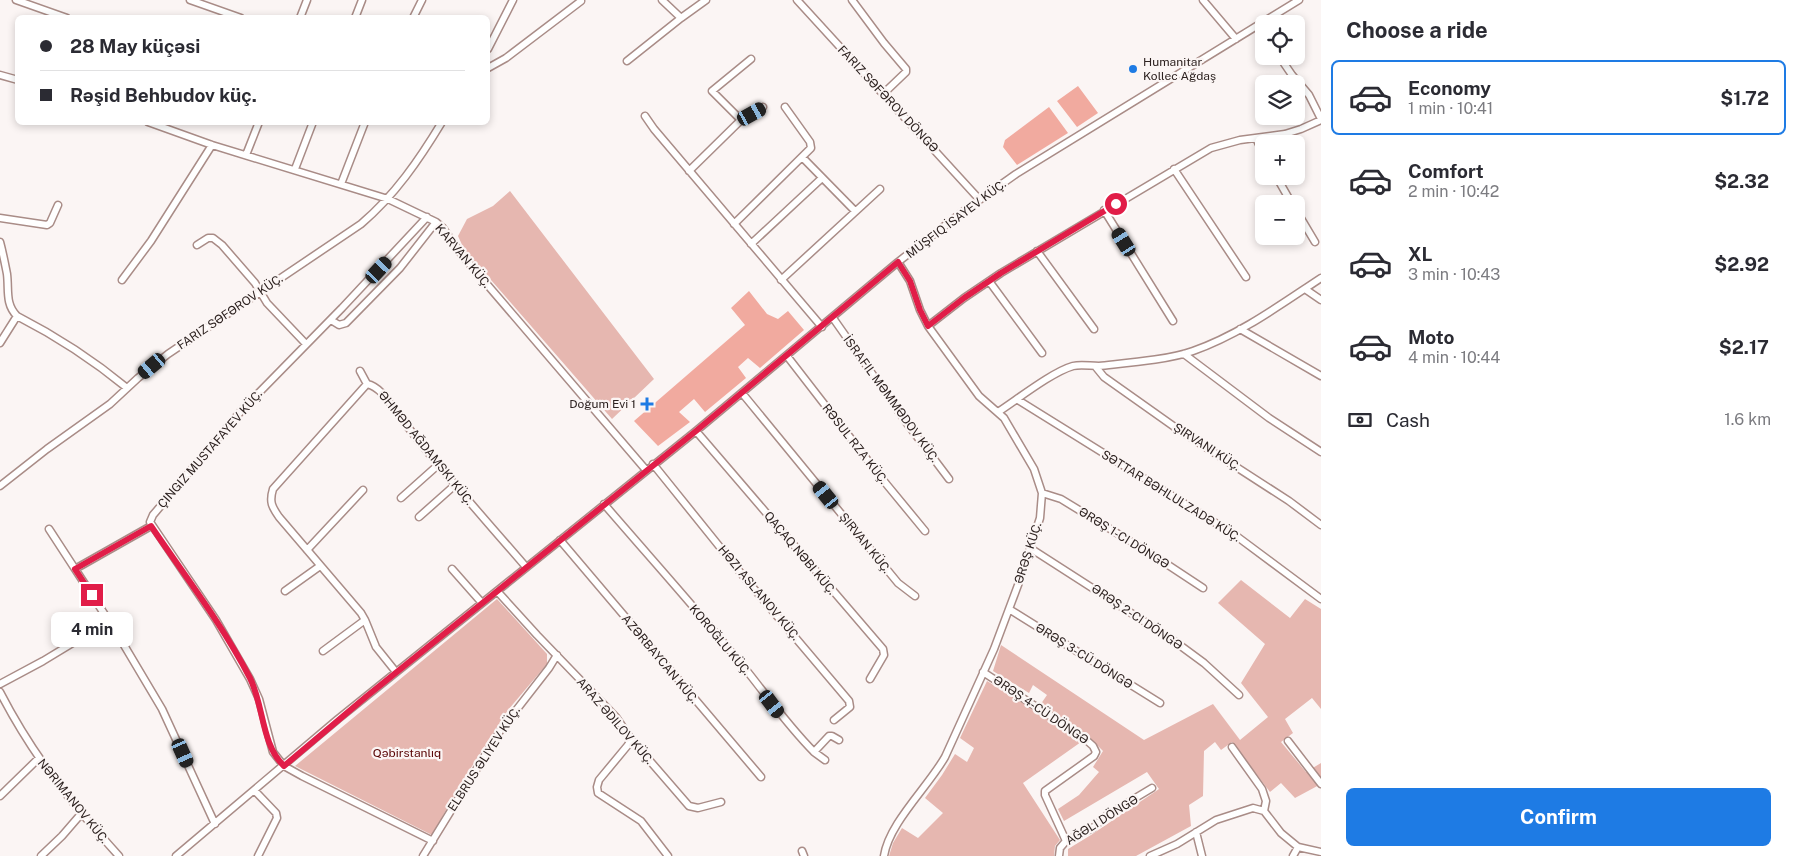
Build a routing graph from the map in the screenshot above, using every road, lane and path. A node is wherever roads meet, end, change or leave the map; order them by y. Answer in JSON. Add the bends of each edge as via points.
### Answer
{"nodes":[{"id":1,"x":16,"y":0,"type":"edge"},
{"id":2,"x":190,"y":0,"type":"edge"},
{"id":3,"x":307,"y":0,"type":"edge"},
{"id":4,"x":362,"y":0,"type":"edge"},
{"id":5,"x":422,"y":0,"type":"edge"},
{"id":6,"x":513,"y":0,"type":"edge"},
{"id":7,"x":662,"y":0,"type":"edge"},
{"id":8,"x":706,"y":0,"type":"edge"},
{"id":9,"x":797,"y":0,"type":"edge"},
{"id":10,"x":852,"y":0,"type":"edge"},
{"id":11,"x":1203,"y":0,"type":"edge"},
{"id":12,"x":1299,"y":0,"type":"edge"},
{"id":13,"x":581,"y":1,"type":"dead end"},
{"id":14,"x":58,"y":15,"type":"edge"},
{"id":15,"x":232,"y":15,"type":"edge"},
{"id":16,"x":301,"y":15,"type":"edge"},
{"id":17,"x":356,"y":15,"type":"edge"},
{"id":18,"x":414,"y":15,"type":"edge"},
{"id":19,"x":1274,"y":15,"type":"edge"},
{"id":20,"x":681,"y":18,"type":"junction"},
{"id":21,"x":1255,"y":27,"type":"edge"},
{"id":22,"x":1236,"y":39,"type":"junction"},
{"id":23,"x":490,"y":45,"type":"edge"},
{"id":24,"x":751,"y":59,"type":"dead end"},
{"id":25,"x":627,"y":61,"type":"dead end"},
{"id":26,"x":1286,"y":65,"type":"edge"},
{"id":27,"x":490,"y":67,"type":"edge"},
{"id":28,"x":0,"y":75,"type":"edge"},
{"id":29,"x":15,"y":79,"type":"edge"},
{"id":30,"x":883,"y":94,"type":"junction"},
{"id":31,"x":763,"y":107,"type":"dead end"},
{"id":32,"x":786,"y":107,"type":"dead end"},
{"id":33,"x":645,"y":116,"type":"dead end"},
{"id":34,"x":741,"y":120,"type":"junction"},
{"id":35,"x":1321,"y":120,"type":"edge"},
{"id":36,"x":156,"y":125,"type":"edge"},
{"id":37,"x":258,"y":125,"type":"edge"},
{"id":38,"x":312,"y":125,"type":"edge"},
{"id":39,"x":364,"y":125,"type":"edge"},
{"id":40,"x":440,"y":125,"type":"edge"},
{"id":41,"x":1278,"y":135,"type":"edge"},
{"id":42,"x":1255,"y":138,"type":"edge"},
{"id":43,"x":212,"y":145,"type":"junction"},
{"id":44,"x":246,"y":155,"type":"junction"},
{"id":45,"x":802,"y":157,"type":"junction"},
{"id":46,"x":295,"y":169,"type":"junction"},
{"id":47,"x":1174,"y":169,"type":"junction"},
{"id":48,"x":689,"y":171,"type":"junction"},
{"id":49,"x":822,"y":178,"type":"junction"},
{"id":50,"x":341,"y":184,"type":"junction"},
{"id":51,"x":880,"y":189,"type":"dead end"},
{"id":52,"x":388,"y":199,"type":"junction"},
{"id":53,"x":980,"y":199,"type":"junction"},
{"id":54,"x":58,"y":205,"type":"dead end"},
{"id":55,"x":1104,"y":210,"type":"junction"},
{"id":56,"x":855,"y":211,"type":"junction"},
{"id":57,"x":427,"y":217,"type":"junction"},
{"id":58,"x":0,"y":218,"type":"edge"},
{"id":59,"x":436,"y":222,"type":"junction"},
{"id":60,"x":734,"y":224,"type":"junction"},
{"id":61,"x":1305,"y":225,"type":"edge"},
{"id":62,"x":0,"y":242,"type":"edge"},
{"id":63,"x":1315,"y":242,"type":"dead end"},
{"id":64,"x":197,"y":244,"type":"dead end"},
{"id":65,"x":751,"y":244,"type":"junction"},
{"id":66,"x":1037,"y":251,"type":"junction"},
{"id":67,"x":898,"y":262,"type":"junction"},
{"id":68,"x":1246,"y":277,"type":"dead end"},
{"id":69,"x":1321,"y":278,"type":"edge"},
{"id":70,"x":122,"y":280,"type":"dead end"},
{"id":71,"x":781,"y":280,"type":"junction"},
{"id":72,"x":989,"y":281,"type":"junction"},
{"id":73,"x":1305,"y":289,"type":"junction"},
{"id":74,"x":260,"y":291,"type":"junction"},
{"id":75,"x":1321,"y":300,"type":"edge"},
{"id":76,"x":17,"y":316,"type":"junction"},
{"id":77,"x":833,"y":318,"type":"junction"},
{"id":78,"x":331,"y":320,"type":"junction"},
{"id":79,"x":1173,"y":321,"type":"dead end"},
{"id":80,"x":928,"y":326,"type":"junction"},
{"id":81,"x":822,"y":328,"type":"junction"},
{"id":82,"x":1094,"y":329,"type":"dead end"},
{"id":83,"x":1240,"y":329,"type":"junction"},
{"id":84,"x":0,"y":343,"type":"edge"},
{"id":85,"x":306,"y":344,"type":"junction"},
{"id":86,"x":1042,"y":353,"type":"dead end"},
{"id":87,"x":1184,"y":354,"type":"junction"},
{"id":88,"x":787,"y":356,"type":"junction"},
{"id":89,"x":1095,"y":366,"type":"junction"},
{"id":90,"x":360,"y":371,"type":"dead end"},
{"id":91,"x":1321,"y":376,"type":"edge"},
{"id":92,"x":367,"y":384,"type":"junction"},
{"id":93,"x":127,"y":388,"type":"junction"},
{"id":94,"x":742,"y":393,"type":"junction"},
{"id":95,"x":1018,"y":400,"type":"junction"},
{"id":96,"x":998,"y":412,"type":"junction"},
{"id":97,"x":696,"y":431,"type":"junction"},
{"id":98,"x":1321,"y":452,"type":"edge"},
{"id":99,"x":653,"y":464,"type":"junction"},
{"id":100,"x":438,"y":465,"type":"junction"},
{"id":101,"x":646,"y":470,"type":"junction"},
{"id":102,"x":949,"y":479,"type":"dead end"},
{"id":103,"x":455,"y":485,"type":"junction"},
{"id":104,"x":0,"y":486,"type":"edge"},
{"id":105,"x":363,"y":490,"type":"dead end"},
{"id":106,"x":1042,"y":493,"type":"junction"},
{"id":107,"x":401,"y":498,"type":"dead end"},
{"id":108,"x":604,"y":504,"type":"junction"},
{"id":109,"x":419,"y":517,"type":"dead end"},
{"id":110,"x":1321,"y":525,"type":"edge"},
{"id":111,"x":151,"y":526,"type":"junction"},
{"id":112,"x":49,"y":529,"type":"dead end"},
{"id":113,"x":925,"y":531,"type":"dead end"},
{"id":114,"x":560,"y":540,"type":"junction"},
{"id":115,"x":1030,"y":548,"type":"junction"},
{"id":116,"x":307,"y":550,"type":"junction"},
{"id":117,"x":320,"y":566,"type":"junction"},
{"id":118,"x":526,"y":567,"type":"junction"},
{"id":119,"x":75,"y":569,"type":"junction"},
{"id":120,"x":452,"y":569,"type":"dead end"},
{"id":121,"x":1203,"y":588,"type":"dead end"},
{"id":122,"x":285,"y":591,"type":"dead end"},
{"id":123,"x":497,"y":591,"type":"junction"},
{"id":124,"x":915,"y":596,"type":"dead end"},
{"id":125,"x":1321,"y":599,"type":"edge"},
{"id":126,"x":482,"y":603,"type":"junction"},
{"id":127,"x":1009,"y":609,"type":"junction"},
{"id":128,"x":366,"y":620,"type":"junction"},
{"id":129,"x":110,"y":622,"type":"junction"},
{"id":130,"x":323,"y":651,"type":"dead end"},
{"id":131,"x":557,"y":655,"type":"junction"},
{"id":132,"x":396,"y":672,"type":"junction"},
{"id":133,"x":983,"y":672,"type":"junction"},
{"id":134,"x":870,"y":679,"type":"dead end"},
{"id":135,"x":0,"y":684,"type":"edge"},
{"id":136,"x":0,"y":692,"type":"edge"},
{"id":137,"x":1239,"y":695,"type":"dead end"},
{"id":138,"x":1160,"y":703,"type":"dead end"},
{"id":139,"x":834,"y":720,"type":"dead end"},
{"id":140,"x":631,"y":739,"type":"junction"},
{"id":141,"x":839,"y":740,"type":"dead end"},
{"id":142,"x":1288,"y":741,"type":"dead end"},
{"id":143,"x":1232,"y":747,"type":"dead end"},
{"id":144,"x":814,"y":752,"type":"junction"},
{"id":145,"x":39,"y":758,"type":"junction"},
{"id":146,"x":825,"y":760,"type":"dead end"},
{"id":147,"x":284,"y":766,"type":"junction"},
{"id":148,"x":761,"y":777,"type":"dead end"},
{"id":149,"x":1321,"y":784,"type":"edge"},
{"id":150,"x":1152,"y":788,"type":"dead end"},
{"id":151,"x":255,"y":791,"type":"junction"},
{"id":152,"x":0,"y":796,"type":"edge"},
{"id":153,"x":721,"y":802,"type":"dead end"},
{"id":154,"x":1264,"y":811,"type":"junction"},
{"id":155,"x":81,"y":814,"type":"junction"},
{"id":156,"x":216,"y":824,"type":"junction"},
{"id":157,"x":1196,"y":832,"type":"junction"},
{"id":158,"x":432,"y":841,"type":"junction"},
{"id":159,"x":1066,"y":841,"type":"junction"},
{"id":160,"x":1298,"y":847,"type":"junction"},
{"id":161,"x":1321,"y":852,"type":"edge"},
{"id":162,"x":41,"y":856,"type":"edge"},
{"id":163,"x":119,"y":856,"type":"edge"},
{"id":164,"x":176,"y":856,"type":"edge"},
{"id":165,"x":258,"y":856,"type":"edge"},
{"id":166,"x":423,"y":856,"type":"edge"},
{"id":167,"x":668,"y":856,"type":"edge"},
{"id":168,"x":884,"y":856,"type":"edge"},
{"id":169,"x":1059,"y":856,"type":"edge"},
{"id":170,"x":1150,"y":856,"type":"edge"},
{"id":171,"x":1202,"y":856,"type":"edge"},
{"id":172,"x":1293,"y":856,"type":"edge"}],
"edges":[{"from":1,"to":14,"type":"street"},
{"from":2,"to":15,"type":"street"},
{"from":3,"to":16,"type":"street"},
{"from":4,"to":17,"type":"street"},
{"from":5,"to":18,"type":"street"},
{"from":6,"to":23,"type":"street"},
{"from":7,"to":20,"type":"street"},
{"from":8,"to":20,"type":"street"},
{"from":9,"to":30,"type":"street","name":"FARIZ SƏFƏROV DÖNGƏ"},
{"from":10,"to":30,"type":"street","via":[[906,68],[906,72]]},
{"from":11,"to":22,"type":"street"},
{"from":12,"to":19,"type":"street","name":"MÜŞFIQ İSAYEV KÜÇ."},
{"from":13,"to":27,"type":"street"},
{"from":20,"to":25,"type":"street"},
{"from":21,"to":22,"type":"street","name":"MÜŞFIQ İSAYEV KÜÇ."},
{"from":22,"to":53,"type":"street","name":"MÜŞFIQ İSAYEV KÜÇ.","via":[[1090,127]]},
{"from":24,"to":34,"type":"street","via":[[712,91]]},
{"from":26,"to":35,"type":"street","via":[[1309,94]]},
{"from":28,"to":29,"type":"street"},
{"from":30,"to":53,"type":"street","name":"FARIZ SƏFƏROV DÖNGƏ"},
{"from":31,"to":34,"type":"street"},
{"from":32,"to":45,"type":"street","via":[[812,146]]},
{"from":33,"to":48,"type":"street"},
{"from":34,"to":48,"type":"street"},
{"from":35,"to":41,"type":"street","via":[[1301,130]]},
{"from":36,"to":43,"type":"street","name":"KARVAN KÜÇ."},
{"from":37,"to":44,"type":"street"},
{"from":38,"to":46,"type":"street"},
{"from":39,"to":50,"type":"street"},
{"from":40,"to":52,"type":"street","name":"FARIZ SƏFƏROV KÜÇ."},
{"from":42,"to":47,"type":"street","via":[[1210,148]]},
{"from":43,"to":44,"type":"street","name":"KARVAN KÜÇ."},
{"from":43,"to":70,"type":"street"},
{"from":44,"to":46,"type":"street","name":"KARVAN KÜÇ."},
{"from":45,"to":49,"type":"street"},
{"from":45,"to":60,"type":"street"},
{"from":46,"to":50,"type":"street","name":"KARVAN KÜÇ."},
{"from":47,"to":55,"type":"street"},
{"from":47,"to":68,"type":"street"},
{"from":48,"to":60,"type":"street"},
{"from":49,"to":56,"type":"street"},
{"from":49,"to":65,"type":"street"},
{"from":50,"to":52,"type":"street","name":"KARVAN KÜÇ."},
{"from":51,"to":56,"type":"street"},
{"from":52,"to":57,"type":"street","name":"KARVAN KÜÇ."},
{"from":52,"to":74,"type":"street","name":"FARIZ SƏFƏROV KÜÇ.","via":[[361,224]]},
{"from":53,"to":67,"type":"street","name":"MÜŞFIQ İSAYEV KÜÇ."},
{"from":54,"to":58,"type":"street","via":[[47,225]]},
{"from":55,"to":66,"type":"street"},
{"from":55,"to":79,"type":"street"},
{"from":56,"to":71,"type":"street"},
{"from":57,"to":59,"type":"street","name":"KARVAN KÜÇ."},
{"from":57,"to":78,"type":"street","name":"ÇINGIZ MUSTAFAYEV KÜÇ."},
{"from":59,"to":78,"type":"street","via":[[400,268],[346,323],[339,325]]},
{"from":59,"to":101,"type":"street","name":"KARVAN KÜÇ."},
{"from":60,"to":65,"type":"street"},
{"from":61,"to":63,"type":"street"},
{"from":62,"to":76,"type":"street","via":[[7,275],[8,302]]},
{"from":64,"to":74,"type":"street","via":[[213,238]]},
{"from":65,"to":71,"type":"street"},
{"from":66,"to":72,"type":"street"},
{"from":66,"to":82,"type":"street"},
{"from":67,"to":77,"type":"street","name":"MÜŞFIQ İSAYEV KÜÇ."},
{"from":67,"to":80,"type":"street","name":"ƏRƏŞ KÜÇ.","via":[[910,281]]},
{"from":69,"to":73,"type":"street"},
{"from":71,"to":81,"type":"street"},
{"from":72,"to":80,"type":"street"},
{"from":72,"to":86,"type":"street"},
{"from":73,"to":75,"type":"street"},
{"from":73,"to":83,"type":"street"},
{"from":74,"to":85,"type":"street","via":[[267,303]]},
{"from":74,"to":93,"type":"street","name":"FARIZ SƏFƏROV KÜÇ.","via":[[168,354]]},
{"from":76,"to":84,"type":"street"},
{"from":76,"to":93,"type":"street","via":[[72,348]]},
{"from":77,"to":81,"type":"street","name":"MÜŞFIQ İSAYEV KÜÇ."},
{"from":77,"to":102,"type":"street","name":"İSRAFIL MƏMMƏDOV KÜÇ."},
{"from":78,"to":85,"type":"street","name":"ÇINGIZ MUSTAFAYEV KÜÇ."},
{"from":80,"to":96,"type":"street","name":"ƏRƏŞ KÜÇ.","via":[[979,396]]},
{"from":81,"to":88,"type":"street","name":"MÜŞFIQ İSAYEV KÜÇ."},
{"from":83,"to":87,"type":"street"},
{"from":83,"to":91,"type":"street"},
{"from":85,"to":111,"type":"street","name":"ÇINGIZ MUSTAFAYEV KÜÇ.","via":[[215,441],[153,515]]},
{"from":87,"to":89,"type":"street"},
{"from":87,"to":98,"type":"street","via":[[1269,418]]},
{"from":88,"to":94,"type":"street","name":"MÜŞFIQ İSAYEV KÜÇ."},
{"from":88,"to":113,"type":"street","name":"RƏSUL RZA KÜÇ."},
{"from":89,"to":95,"type":"street","via":[[1067,368]]},
{"from":89,"to":110,"type":"street","name":"ŞIRVANI KÜÇ.","via":[[1104,377],[1176,428]]},
{"from":90,"to":92,"type":"street"},
{"from":92,"to":100,"type":"street","name":"ƏHMƏD AĞDAMSKI KÜÇ.","via":[[373,385],[385,398]]},
{"from":92,"to":116,"type":"street","name":"ƏHMƏD AĞDAMSKI KÜÇ.","via":[[273,489],[272,508]]},
{"from":93,"to":104,"type":"street","name":"FARIZ SƏFƏROV KÜÇ.","via":[[100,412]]},
{"from":94,"to":97,"type":"street","name":"MÜŞFIQ İSAYEV KÜÇ."},
{"from":94,"to":124,"type":"street","name":"ŞIRVAN KÜÇ.","via":[[898,583]]},
{"from":95,"to":96,"type":"street"},
{"from":95,"to":125,"type":"street","name":"SƏTTAR BƏHLULZADƏ KÜÇ.","via":[[1235,535]]},
{"from":96,"to":106,"type":"street","name":"ƏRƏŞ KÜÇ.","via":[[1010,426],[1034,469]]},
{"from":97,"to":99,"type":"street","name":"MÜŞFIQ İSAYEV KÜÇ."},
{"from":97,"to":134,"type":"street","name":"QAÇAQ NƏBI KÜÇ.","via":[[882,649],[884,655]]},
{"from":99,"to":101,"type":"street","name":"MÜŞFIQ İSAYEV KÜÇ."},
{"from":99,"to":139,"type":"street","name":"HƏZI ASLANOV KÜÇ.","via":[[849,701],[850,707]]},
{"from":100,"to":103,"type":"street","name":"ƏHMƏD AĞDAMSKI KÜÇ."},
{"from":100,"to":107,"type":"street"},
{"from":101,"to":108,"type":"street","name":"MÜŞFIQ İSAYEV KÜÇ."},
{"from":103,"to":109,"type":"street"},
{"from":103,"to":118,"type":"street","name":"ƏHMƏD AĞDAMSKI KÜÇ."},
{"from":105,"to":116,"type":"street"},
{"from":106,"to":115,"type":"street","name":"ƏRƏŞ KÜÇ.","via":[[1040,518]]},
{"from":106,"to":121,"type":"street","name":"ƏRƏŞ 1-CI DÖNGƏ","via":[[1061,499]]},
{"from":108,"to":114,"type":"street","name":"MÜŞFIQ İSAYEV KÜÇ."},
{"from":108,"to":144,"type":"street","name":"KOROĞLU KÜÇ."},
{"from":111,"to":119,"type":"street"},
{"from":111,"to":147,"type":"street","via":[[235,652],[256,690],[273,752]]},
{"from":112,"to":119,"type":"street"},
{"from":114,"to":118,"type":"street","name":"MÜŞFIQ İSAYEV KÜÇ."},
{"from":114,"to":148,"type":"street","name":"AZƏRBAYCAN KÜÇ."},
{"from":115,"to":127,"type":"street","name":"ƏRƏŞ KÜÇ."},
{"from":115,"to":137,"type":"street","name":"ƏRƏŞ 2-CI DÖNGƏ","via":[[1170,638]]},
{"from":116,"to":117,"type":"street","name":"ƏHMƏD AĞDAMSKI KÜÇ."},
{"from":117,"to":122,"type":"street"},
{"from":117,"to":128,"type":"street","name":"ƏHMƏD AĞDAMSKI KÜÇ."},
{"from":118,"to":123,"type":"street","name":"MÜŞFIQ İSAYEV KÜÇ."},
{"from":119,"to":129,"type":"street"},
{"from":120,"to":126,"type":"street"},
{"from":123,"to":126,"type":"street","name":"MÜŞFIQ İSAYEV KÜÇ."},
{"from":123,"to":131,"type":"street","name":"ARAZ ƏDILOV KÜÇ."},
{"from":126,"to":132,"type":"street","name":"MÜŞFIQ İSAYEV KÜÇ."},
{"from":127,"to":133,"type":"street","name":"ƏRƏŞ KÜÇ."},
{"from":127,"to":138,"type":"street","name":"ƏRƏŞ 3-CÜ DÖNGƏ"},
{"from":128,"to":130,"type":"street"},
{"from":128,"to":132,"type":"street","name":"ƏHMƏD AĞDAMSKI KÜÇ.","via":[[376,647]]},
{"from":129,"to":135,"type":"street"},
{"from":129,"to":156,"type":"street","via":[[162,709]]},
{"from":131,"to":140,"type":"street","name":"ARAZ ƏDILOV KÜÇ.","via":[[616,718]]},
{"from":131,"to":158,"type":"street","name":"ELBRUS ƏLIYEV KÜÇ.","via":[[500,731]]},
{"from":132,"to":147,"type":"street","name":"MÜŞFIQ İSAYEV KÜÇ."},
{"from":133,"to":159,"type":"street","name":"ƏRƏŞ 4-CÜ DÖNGƏ","via":[[1084,738],[1096,752],[1045,791]]},
{"from":133,"to":168,"type":"street","name":"ƏRƏŞ KÜÇ.","via":[[945,757],[895,828]]},
{"from":136,"to":145,"type":"street","name":"NƏRIMANOV KÜÇ."},
{"from":140,"to":153,"type":"street","name":"ARAZ ƏDILOV KÜÇ.","via":[[689,806],[698,808]]},
{"from":140,"to":167,"type":"street","via":[[600,780],[598,793],[641,821]]},
{"from":141,"to":144,"type":"street","via":[[829,736]]},
{"from":142,"to":149,"type":"street"},
{"from":143,"to":154,"type":"street","via":[[1262,789],[1266,801]]},
{"from":144,"to":146,"type":"street","name":"KOROĞLU KÜÇ."},
{"from":145,"to":152,"type":"street"},
{"from":145,"to":155,"type":"street","name":"NƏRIMANOV KÜÇ."},
{"from":147,"to":151,"type":"street","name":"MÜŞFIQ İSAYEV KÜÇ."},
{"from":147,"to":158,"type":"street"},
{"from":150,"to":159,"type":"street","name":"AĞƏLI DÖNGƏ","via":[[1107,815],[1093,828]]},
{"from":151,"to":156,"type":"street","name":"MÜŞFIQ İSAYEV KÜÇ."},
{"from":151,"to":165,"type":"street","via":[[277,818]]},
{"from":154,"to":157,"type":"street","via":[[1253,808],[1230,814]]},
{"from":154,"to":160,"type":"street","via":[[1281,833]]},
{"from":155,"to":162,"type":"street"},
{"from":155,"to":163,"type":"street","name":"NƏRIMANOV KÜÇ."},
{"from":156,"to":164,"type":"street","name":"MÜŞFIQ İSAYEV KÜÇ."},
{"from":157,"to":170,"type":"street"},
{"from":157,"to":171,"type":"street"},
{"from":158,"to":166,"type":"street","name":"ELBRUS ƏLIYEV KÜÇ."},
{"from":159,"to":169,"type":"street","name":"AĞƏLI DÖNGƏ"},
{"from":160,"to":161,"type":"street"},
{"from":160,"to":172,"type":"street"}]}
